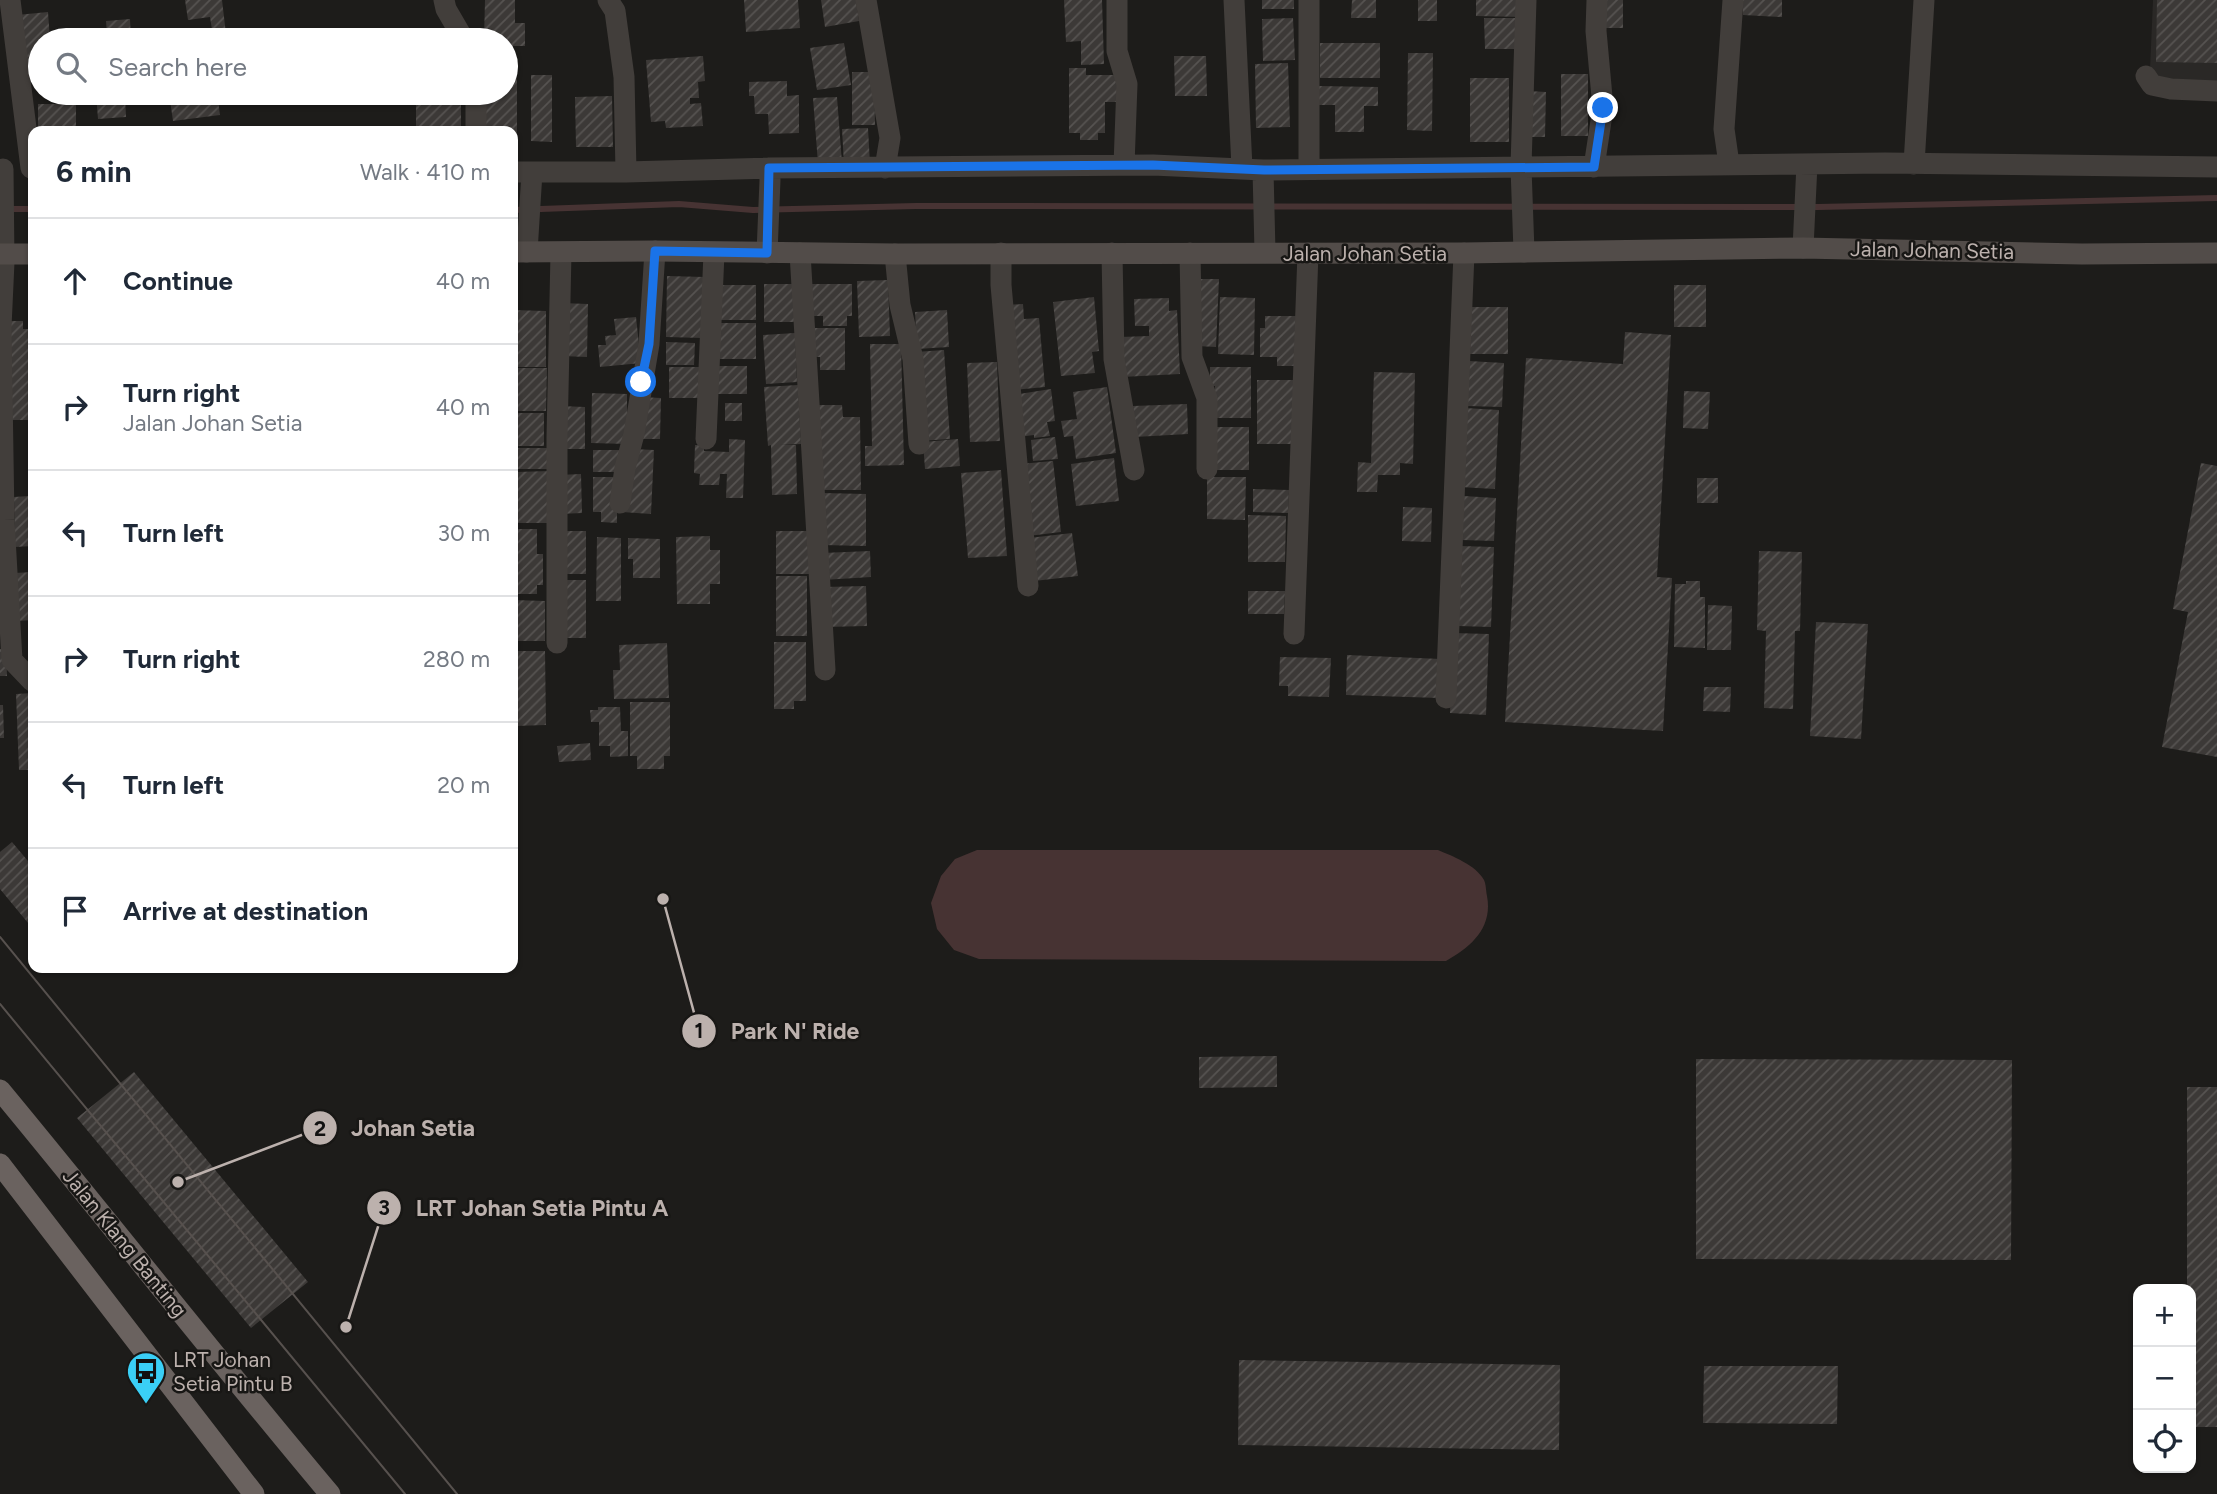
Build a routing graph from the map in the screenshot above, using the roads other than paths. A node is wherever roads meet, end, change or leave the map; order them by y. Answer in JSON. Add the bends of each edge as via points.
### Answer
{"nodes":[{"id":1,"x":10,"y":0,"type":"edge"},
{"id":2,"x":444,"y":0,"type":"edge"},
{"id":3,"x":608,"y":0,"type":"edge"},
{"id":4,"x":866,"y":0,"type":"edge"},
{"id":5,"x":1117,"y":0,"type":"edge"},
{"id":6,"x":1234,"y":0,"type":"edge"},
{"id":7,"x":1309,"y":0,"type":"edge"},
{"id":8,"x":1526,"y":0,"type":"edge"},
{"id":9,"x":1597,"y":0,"type":"edge"},
{"id":10,"x":1733,"y":0,"type":"edge"},
{"id":11,"x":1924,"y":0,"type":"edge"},
{"id":12,"x":457,"y":28,"type":"edge"},
{"id":13,"x":2146,"y":76,"type":"dead end"},
{"id":14,"x":2217,"y":91,"type":"edge"},
{"id":15,"x":477,"y":105,"type":"edge"},
{"id":16,"x":476,"y":126,"type":"edge"},
{"id":17,"x":28,"y":137,"type":"edge"},
{"id":18,"x":1728,"y":164,"type":"junction"},
{"id":19,"x":1914,"y":164,"type":"junction"},
{"id":20,"x":1124,"y":165,"type":"junction"},
{"id":21,"x":1594,"y":167,"type":"junction"},
{"id":22,"x":2217,"y":167,"type":"edge"},
{"id":23,"x":885,"y":168,"type":"junction"},
{"id":24,"x":28,"y":169,"type":"edge"},
{"id":25,"x":1309,"y":169,"type":"junction"},
{"id":26,"x":1807,"y":171,"type":"junction"},
{"id":27,"x":626,"y":172,"type":"junction"},
{"id":28,"x":2,"y":174,"type":"edge"},
{"id":29,"x":770,"y":174,"type":"junction"},
{"id":30,"x":1257,"y":174,"type":"junction"},
{"id":31,"x":1522,"y":174,"type":"junction"},
{"id":32,"x":525,"y":177,"type":"edge"},
{"id":33,"x":523,"y":246,"type":"edge"},
{"id":34,"x":1802,"y":248,"type":"junction"},
{"id":35,"x":655,"y":251,"type":"junction"},
{"id":36,"x":1265,"y":252,"type":"junction"},
{"id":37,"x":1524,"y":252,"type":"junction"},
{"id":38,"x":561,"y":253,"type":"junction"},
{"id":39,"x":714,"y":253,"type":"junction"},
{"id":40,"x":767,"y":253,"type":"junction"},
{"id":41,"x":800,"y":253,"type":"junction"},
{"id":42,"x":1464,"y":253,"type":"junction"},
{"id":43,"x":2217,"y":253,"type":"edge"},
{"id":44,"x":2,"y":254,"type":"edge"},
{"id":45,"x":28,"y":254,"type":"edge"},
{"id":46,"x":895,"y":254,"type":"junction"},
{"id":47,"x":1191,"y":264,"type":"junction"},
{"id":48,"x":1307,"y":265,"type":"junction"},
{"id":49,"x":1112,"y":266,"type":"junction"},
{"id":50,"x":1001,"y":268,"type":"junction"},
{"id":51,"x":706,"y":439,"type":"dead end"},
{"id":52,"x":919,"y":444,"type":"dead end"},
{"id":53,"x":1207,"y":469,"type":"dead end"},
{"id":54,"x":1134,"y":470,"type":"dead end"},
{"id":55,"x":620,"y":503,"type":"dead end"},
{"id":56,"x":1028,"y":586,"type":"dead end"},
{"id":57,"x":1294,"y":634,"type":"dead end"},
{"id":58,"x":557,"y":643,"type":"dead end"},
{"id":59,"x":825,"y":670,"type":"dead end"},
{"id":60,"x":28,"y":677,"type":"edge"},
{"id":61,"x":1446,"y":698,"type":"dead end"},
{"id":62,"x":0,"y":1090,"type":"edge"},
{"id":63,"x":0,"y":1164,"type":"edge"},
{"id":64,"x":254,"y":1494,"type":"edge"},
{"id":65,"x":330,"y":1494,"type":"edge"}],
"edges":[{"from":1,"to":17,"type":"street"},
{"from":2,"to":12,"type":"street"},
{"from":3,"to":27,"type":"street","via":[[615,11],[624,77]]},
{"from":4,"to":23,"type":"street","via":[[890,138]]},
{"from":5,"to":20,"type":"street","via":[[1117,51],[1127,84]]},
{"from":6,"to":30,"type":"street"},
{"from":7,"to":25,"type":"street"},
{"from":8,"to":31,"type":"street"},
{"from":9,"to":21,"type":"street","via":[[1603,108]]},
{"from":10,"to":18,"type":"street","via":[[1724,129]]},
{"from":11,"to":19,"type":"street"},
{"from":13,"to":14,"type":"street","via":[[2152,85]]},
{"from":15,"to":16,"type":"street"},
{"from":18,"to":21,"type":"street"},
{"from":18,"to":26,"type":"street"},
{"from":19,"to":22,"type":"street"},
{"from":19,"to":26,"type":"street"},
{"from":20,"to":23,"type":"street"},
{"from":20,"to":30,"type":"street"},
{"from":21,"to":31,"type":"street"},
{"from":23,"to":29,"type":"street"},
{"from":24,"to":28,"type":"street"},
{"from":25,"to":30,"type":"street"},
{"from":25,"to":31,"type":"street"},
{"from":26,"to":34,"type":"street"},
{"from":27,"to":29,"type":"street"},
{"from":27,"to":32,"type":"street"},
{"from":28,"to":44,"type":"street"},
{"from":29,"to":40,"type":"street"},
{"from":30,"to":36,"type":"street"},
{"from":31,"to":37,"type":"street"},
{"from":32,"to":33,"type":"street"},
{"from":33,"to":38,"type":"main road","name":"Jalan Johan Setia"},
{"from":34,"to":37,"type":"main road","name":"Jalan Johan Setia"},
{"from":34,"to":43,"type":"main road","name":"Jalan Johan Setia"},
{"from":35,"to":38,"type":"main road","name":"Jalan Johan Setia"},
{"from":35,"to":39,"type":"main road","name":"Jalan Johan Setia"},
{"from":35,"to":55,"type":"street","via":[[649,344]]},
{"from":36,"to":47,"type":"main road","name":"Jalan Johan Setia"},
{"from":36,"to":48,"type":"main road","name":"Jalan Johan Setia"},
{"from":37,"to":42,"type":"main road","name":"Jalan Johan Setia"},
{"from":38,"to":58,"type":"street"},
{"from":39,"to":40,"type":"main road","name":"Jalan Johan Setia"},
{"from":39,"to":51,"type":"street"},
{"from":40,"to":41,"type":"main road","name":"Jalan Johan Setia"},
{"from":41,"to":46,"type":"main road","name":"Jalan Johan Setia"},
{"from":41,"to":59,"type":"street"},
{"from":42,"to":48,"type":"main road","name":"Jalan Johan Setia"},
{"from":42,"to":61,"type":"street"},
{"from":44,"to":45,"type":"main road"},
{"from":44,"to":60,"type":"street","via":[[4,520],[12,660]]},
{"from":46,"to":50,"type":"main road","name":"Jalan Johan Setia"},
{"from":46,"to":52,"type":"street","via":[[900,305],[913,359]]},
{"from":47,"to":49,"type":"main road","name":"Jalan Johan Setia"},
{"from":47,"to":53,"type":"street","via":[[1192,357],[1207,398]]},
{"from":48,"to":57,"type":"street"},
{"from":49,"to":50,"type":"main road","name":"Jalan Johan Setia"},
{"from":49,"to":54,"type":"street","via":[[1114,359]]},
{"from":50,"to":56,"type":"street"},
{"from":62,"to":65,"type":"highway","name":"Jalan Klang Banting"},
{"from":63,"to":64,"type":"highway"}]}
